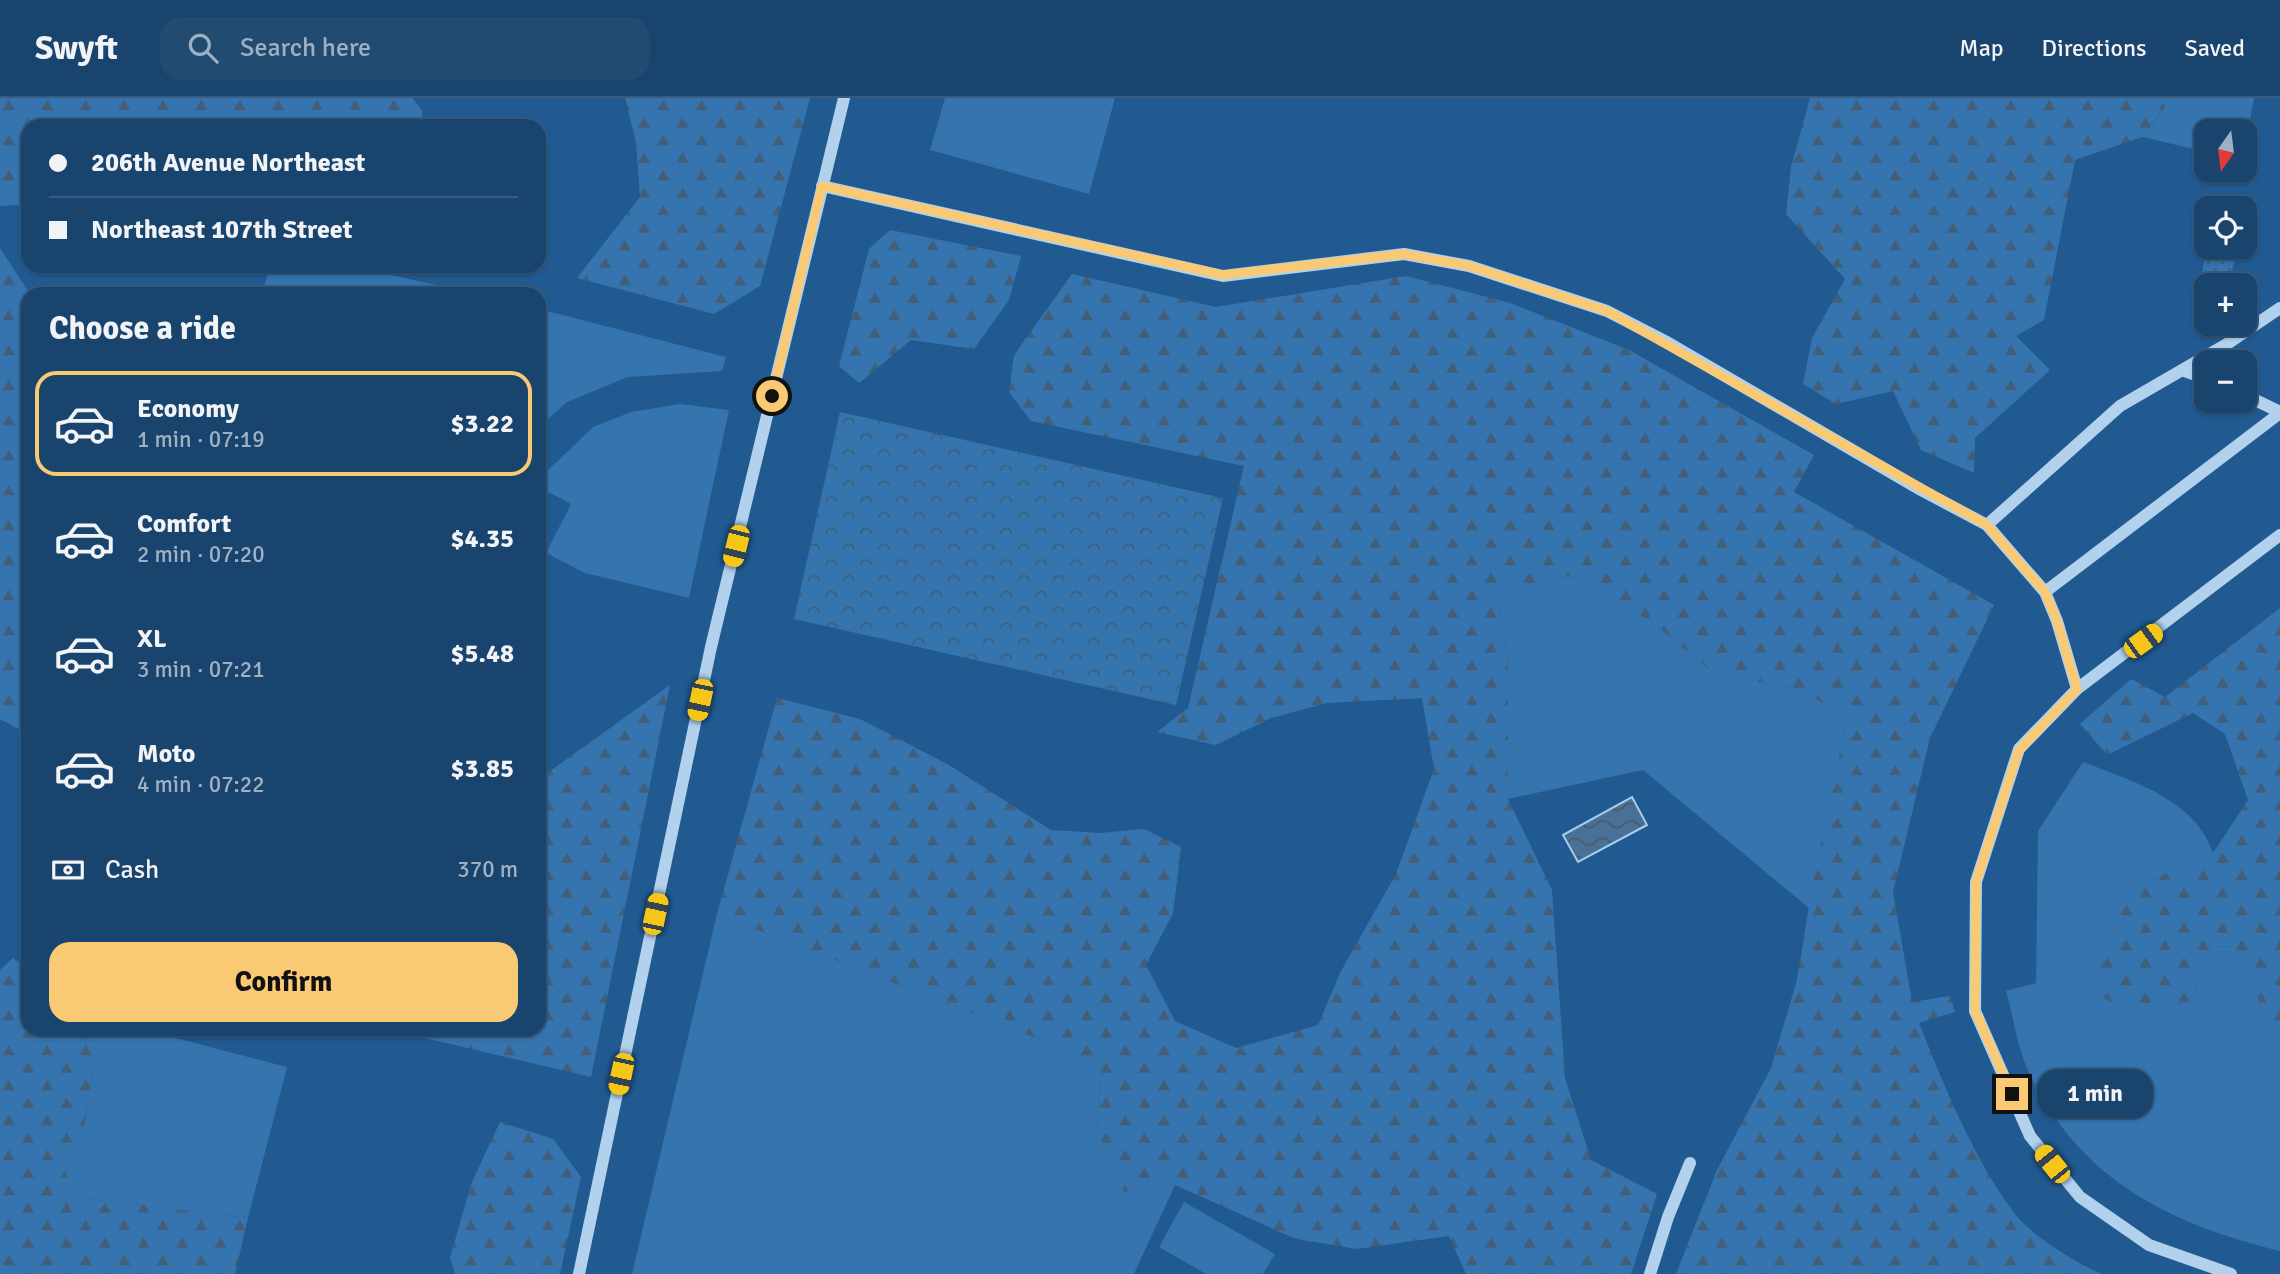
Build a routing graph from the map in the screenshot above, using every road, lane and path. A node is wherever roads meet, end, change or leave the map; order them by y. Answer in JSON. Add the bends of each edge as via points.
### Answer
{"nodes":[{"id":1,"x":844,"y":98,"type":"edge"},
{"id":2,"x":822,"y":186,"type":"junction"},
{"id":3,"x":2280,"y":308,"type":"edge"},
{"id":4,"x":2182,"y":370,"type":"junction"},
{"id":5,"x":2194,"y":374,"type":"edge"},
{"id":6,"x":2257,"y":401,"type":"edge"},
{"id":7,"x":2280,"y":413,"type":"edge"},
{"id":8,"x":1987,"y":525,"type":"junction"},
{"id":9,"x":2280,"y":536,"type":"edge"},
{"id":10,"x":2045,"y":592,"type":"junction"},
{"id":11,"x":2077,"y":689,"type":"junction"},
{"id":12,"x":1690,"y":1163,"type":"dead end"},
{"id":13,"x":579,"y":1274,"type":"edge"},
{"id":14,"x":1650,"y":1274,"type":"edge"},
{"id":15,"x":2231,"y":1274,"type":"edge"}],
"edges":[{"from":1,"to":2,"type":"street"},
{"from":2,"to":8,"type":"street","via":[[1223,275],[1404,254],[1469,266],[1607,311]]},
{"from":2,"to":13,"type":"street","via":[[711,647]]},
{"from":3,"to":4,"type":"street"},
{"from":4,"to":5,"type":"street"},
{"from":4,"to":8,"type":"street","via":[[2120,406]]},
{"from":6,"to":7,"type":"street"},
{"from":7,"to":10,"type":"street"},
{"from":8,"to":10,"type":"street"},
{"from":9,"to":11,"type":"street"},
{"from":10,"to":11,"type":"street"},
{"from":11,"to":15,"type":"street","via":[[2019,750],[1976,882],[1975,1011],[2030,1136],[2080,1198],[2150,1245]]},
{"from":12,"to":14,"type":"street"}]}
